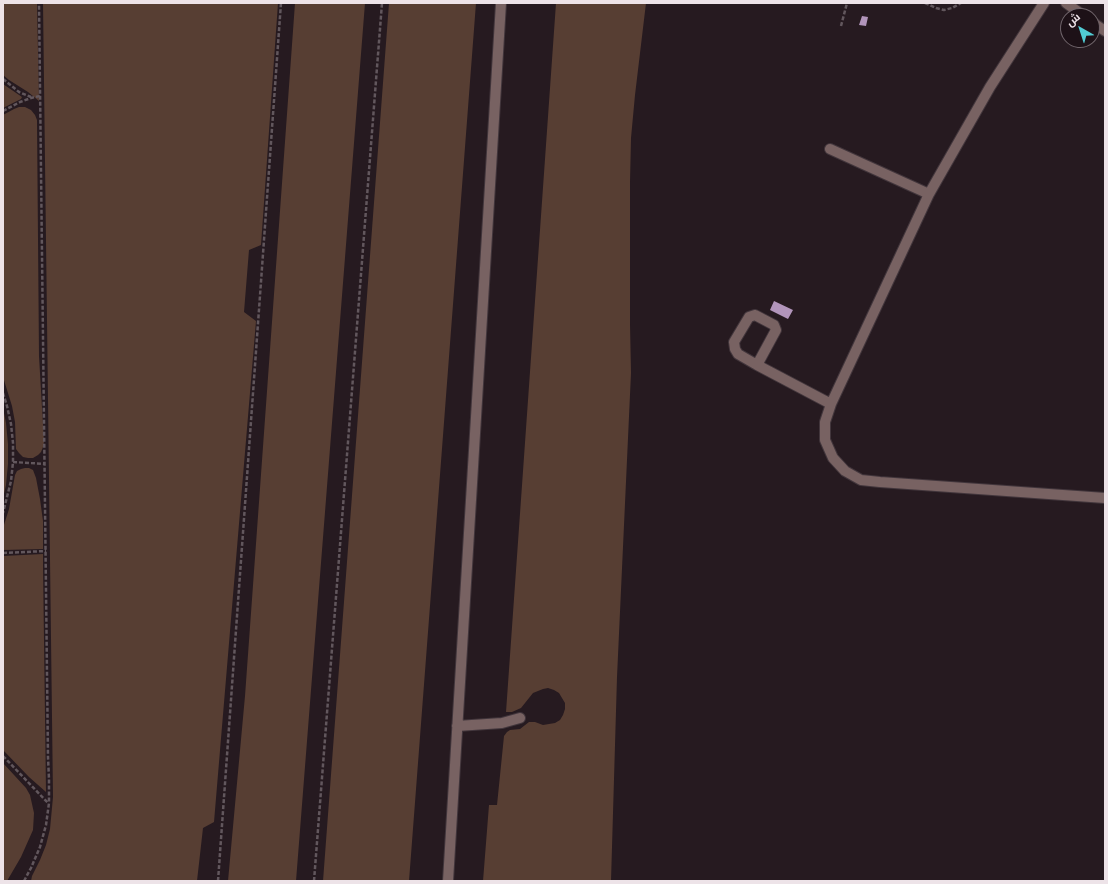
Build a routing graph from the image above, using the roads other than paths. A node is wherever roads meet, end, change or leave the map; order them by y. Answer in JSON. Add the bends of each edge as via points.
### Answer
{"nodes":[{"id":1,"x":501,"y":3,"type":"edge"},
{"id":2,"x":1044,"y":3,"type":"edge"},
{"id":3,"x":830,"y":149,"type":"dead end"},
{"id":4,"x":929,"y":194,"type":"junction"},
{"id":5,"x":757,"y":365,"type":"junction"},
{"id":6,"x":831,"y":404,"type":"junction"},
{"id":7,"x":1105,"y":498,"type":"edge"},
{"id":8,"x":520,"y":718,"type":"dead end"},
{"id":9,"x":457,"y":726,"type":"junction"},
{"id":10,"x":448,"y":881,"type":"edge"}],
"edges":[{"from":1,"to":9,"type":"lane"},
{"from":2,"to":4,"type":"lane","via":[[990,87]]},
{"from":3,"to":4,"type":"lane"},
{"from":4,"to":6,"type":"lane"},
{"from":5,"to":5,"type":"lane","via":[[738,354],[734,342],[752,316],[758,316],[774,325],[776,330]]},
{"from":5,"to":6,"type":"lane"},
{"from":6,"to":7,"type":"lane","via":[[825,422],[825,440],[832,458],[845,471],[861,480]]},
{"from":8,"to":9,"type":"lane","via":[[502,723]]},
{"from":9,"to":10,"type":"lane"}]}
